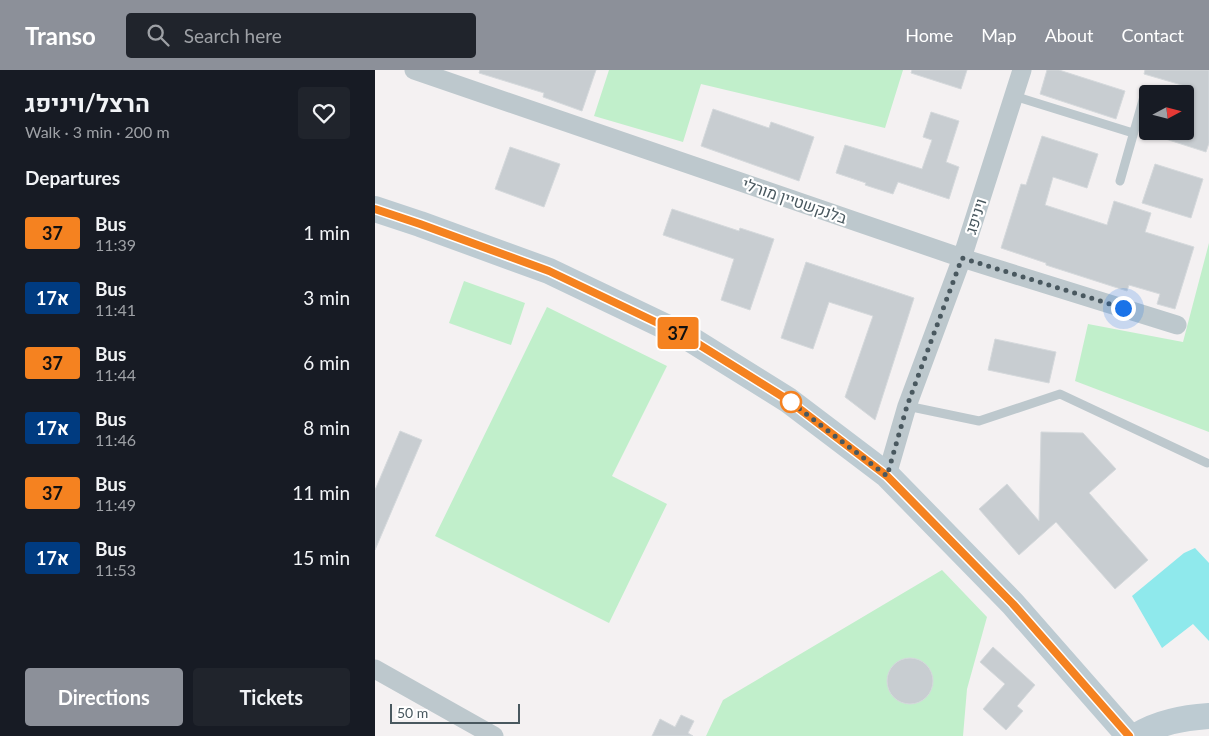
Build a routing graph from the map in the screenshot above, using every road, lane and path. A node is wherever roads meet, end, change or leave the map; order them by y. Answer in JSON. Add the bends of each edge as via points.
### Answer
{"nodes":[{"id":1,"x":414,"y":70,"type":"edge"},
{"id":2,"x":1022,"y":70,"type":"edge"},
{"id":3,"x":1014,"y":96,"type":"junction"},
{"id":4,"x":1139,"y":113,"type":"edge"},
{"id":5,"x":1133,"y":133,"type":"junction"},
{"id":6,"x":1120,"y":181,"type":"dead end"},
{"id":7,"x":375,"y":209,"type":"edge"},
{"id":8,"x":962,"y":258,"type":"junction"},
{"id":9,"x":1177,"y":325,"type":"dead end"},
{"id":10,"x":907,"y":406,"type":"junction"},
{"id":11,"x":1207,"y":463,"type":"dead end"},
{"id":12,"x":887,"y":476,"type":"junction"},
{"id":13,"x":375,"y":669,"type":"edge"},
{"id":14,"x":1209,"y":716,"type":"edge"},
{"id":15,"x":493,"y":736,"type":"edge"},
{"id":16,"x":1129,"y":736,"type":"edge"},
{"id":17,"x":1136,"y":736,"type":"edge"}],
"edges":[{"from":1,"to":8,"type":"street","name":"בלנקשטיין מורלי"},
{"from":2,"to":3,"type":"street","name":"ויניפג"},
{"from":3,"to":5,"type":"lane"},
{"from":3,"to":8,"type":"street","name":"ויניפג"},
{"from":4,"to":5,"type":"lane"},
{"from":5,"to":6,"type":"lane"},
{"from":7,"to":12,"type":"street","via":[[549,271],[687,337],[788,400]]},
{"from":8,"to":9,"type":"street","name":"בלנקשטיין מורלי"},
{"from":8,"to":10,"type":"street","name":"ויניפג"},
{"from":10,"to":11,"type":"lane","via":[[979,421],[1060,394]]},
{"from":10,"to":12,"type":"street","name":"ויניפג"},
{"from":12,"to":16,"type":"street","via":[[1013,604]]},
{"from":13,"to":15,"type":"street"},
{"from":14,"to":17,"type":"street","via":[[1186,718],[1149,728]]}]}
